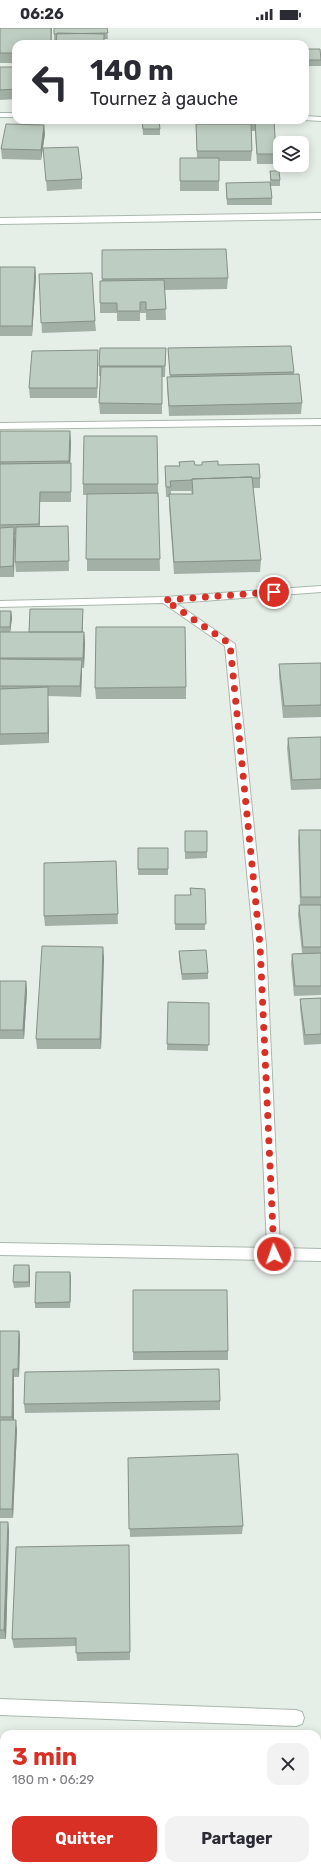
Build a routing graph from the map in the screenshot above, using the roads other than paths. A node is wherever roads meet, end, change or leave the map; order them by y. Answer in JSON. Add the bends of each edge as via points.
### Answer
{"nodes":[{"id":1,"x":0,"y":115,"type":"edge"},
{"id":2,"x":12,"y":115,"type":"edge"},
{"id":3,"x":309,"y":118,"type":"edge"},
{"id":4,"x":321,"y":119,"type":"edge"},
{"id":5,"x":321,"y":216,"type":"edge"},
{"id":6,"x":0,"y":221,"type":"edge"},
{"id":7,"x":321,"y":422,"type":"edge"},
{"id":8,"x":0,"y":426,"type":"edge"},
{"id":9,"x":321,"y":589,"type":"edge"},
{"id":10,"x":165,"y":600,"type":"junction"},
{"id":11,"x":0,"y":604,"type":"edge"},
{"id":12,"x":0,"y":1249,"type":"edge"},
{"id":13,"x":274,"y":1254,"type":"junction"},
{"id":14,"x":321,"y":1255,"type":"edge"},
{"id":15,"x":0,"y":1707,"type":"edge"},
{"id":16,"x":296,"y":1718,"type":"dead end"}],
"edges":[{"from":1,"to":2,"type":"street"},
{"from":3,"to":4,"type":"street"},
{"from":5,"to":6,"type":"street"},
{"from":7,"to":8,"type":"street"},
{"from":9,"to":10,"type":"street"},
{"from":10,"to":11,"type":"street"},
{"from":10,"to":13,"type":"street","via":[[230,644],[260,945]]},
{"from":12,"to":13,"type":"street"},
{"from":13,"to":14,"type":"street"},
{"from":15,"to":16,"type":"street"}]}
